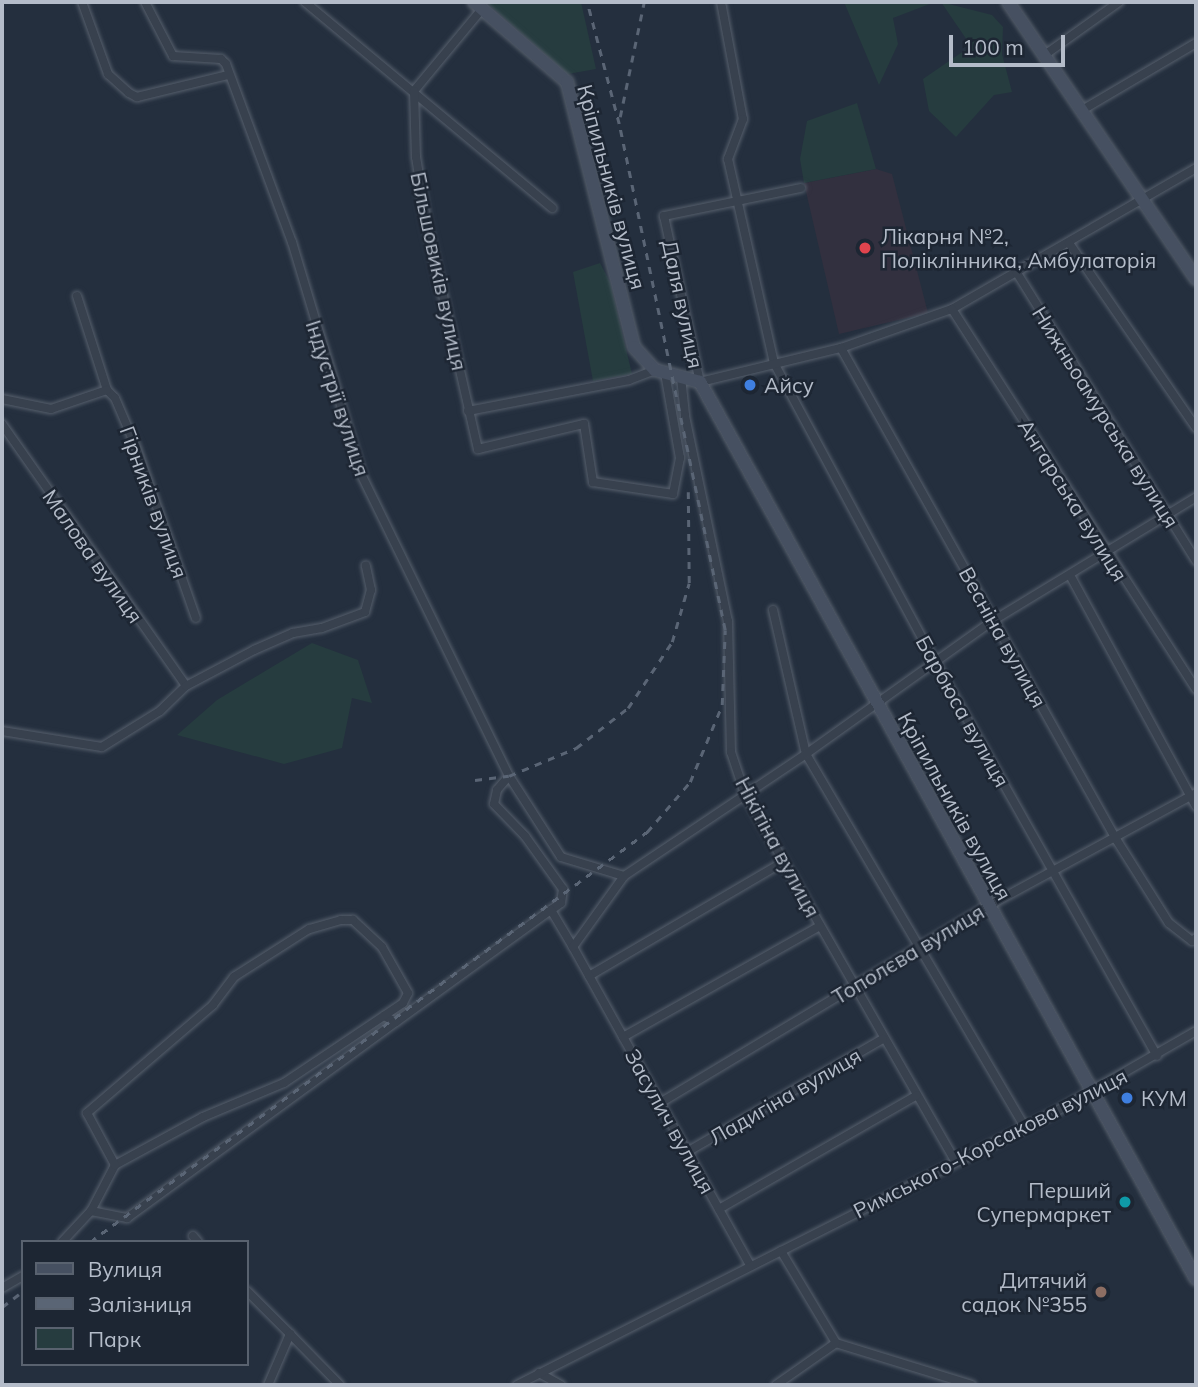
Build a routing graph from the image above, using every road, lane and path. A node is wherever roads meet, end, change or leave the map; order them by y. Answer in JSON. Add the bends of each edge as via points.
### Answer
{"nodes":[{"id":1,"x":82,"y":2,"type":"edge"},
{"id":2,"x":145,"y":2,"type":"edge"},
{"id":3,"x":304,"y":2,"type":"edge"},
{"id":4,"x":721,"y":2,"type":"edge"},
{"id":5,"x":1008,"y":2,"type":"edge"},
{"id":6,"x":1119,"y":2,"type":"edge"},
{"id":7,"x":478,"y":5,"type":"edge"},
{"id":8,"x":1196,"y":43,"type":"edge"},
{"id":9,"x":1046,"y":54,"type":"junction"},
{"id":10,"x":228,"y":75,"type":"junction"},
{"id":11,"x":414,"y":91,"type":"junction"},
{"id":12,"x":1084,"y":109,"type":"junction"},
{"id":13,"x":1196,"y":168,"type":"edge"},
{"id":14,"x":801,"y":188,"type":"dead end"},
{"id":15,"x":1143,"y":198,"type":"junction"},
{"id":16,"x":736,"y":201,"type":"junction"},
{"id":17,"x":552,"y":208,"type":"dead end"},
{"id":18,"x":1069,"y":243,"type":"junction"},
{"id":19,"x":1017,"y":273,"type":"junction"},
{"id":20,"x":1196,"y":279,"type":"edge"},
{"id":21,"x":77,"y":296,"type":"dead end"},
{"id":22,"x":952,"y":309,"type":"junction"},
{"id":23,"x":841,"y":348,"type":"junction"},
{"id":24,"x":774,"y":363,"type":"junction"},
{"id":25,"x":660,"y":372,"type":"junction"},
{"id":26,"x":681,"y":377,"type":"junction"},
{"id":27,"x":700,"y":382,"type":"junction"},
{"id":28,"x":107,"y":390,"type":"junction"},
{"id":29,"x":2,"y":399,"type":"edge"},
{"id":30,"x":468,"y":411,"type":"junction"},
{"id":31,"x":2,"y":425,"type":"edge"},
{"id":32,"x":1196,"y":428,"type":"edge"},
{"id":33,"x":478,"y":449,"type":"joint"},
{"id":34,"x":1196,"y":497,"type":"edge"},
{"id":35,"x":1166,"y":517,"type":"junction"},
{"id":36,"x":1106,"y":553,"type":"junction"},
{"id":37,"x":1196,"y":561,"type":"edge"},
{"id":38,"x":366,"y":566,"type":"dead end"},
{"id":39,"x":1071,"y":577,"type":"junction"},
{"id":40,"x":773,"y":610,"type":"dead end"},
{"id":41,"x":196,"y":618,"type":"dead end"},
{"id":42,"x":994,"y":620,"type":"junction"},
{"id":43,"x":935,"y":662,"type":"junction"},
{"id":44,"x":186,"y":686,"type":"junction"},
{"id":45,"x":1196,"y":690,"type":"edge"},
{"id":46,"x":876,"y":701,"type":"junction"},
{"id":47,"x":2,"y":731,"type":"edge"},
{"id":48,"x":806,"y":754,"type":"junction"},
{"id":49,"x":509,"y":776,"type":"junction"},
{"id":50,"x":745,"y":794,"type":"junction"},
{"id":51,"x":1194,"y":794,"type":"edge"},
{"id":52,"x":1196,"y":806,"type":"edge"},
{"id":53,"x":1116,"y":839,"type":"junction"},
{"id":54,"x":783,"y":862,"type":"junction"},
{"id":55,"x":1052,"y":873,"type":"junction"},
{"id":56,"x":624,"y":876,"type":"junction"},
{"id":57,"x":988,"y":906,"type":"junction"},
{"id":58,"x":551,"y":909,"type":"junction"},
{"id":59,"x":820,"y":926,"type":"junction"},
{"id":60,"x":1196,"y":938,"type":"edge"},
{"id":61,"x":573,"y":947,"type":"junction"},
{"id":62,"x":919,"y":947,"type":"junction"},
{"id":63,"x":589,"y":976,"type":"junction"},
{"id":64,"x":855,"y":986,"type":"junction"},
{"id":65,"x":384,"y":1016,"type":"junction"},
{"id":66,"x":396,"y":1022,"type":"junction"},
{"id":67,"x":1196,"y":1031,"type":"edge"},
{"id":68,"x":623,"y":1037,"type":"junction"},
{"id":69,"x":883,"y":1039,"type":"junction"},
{"id":70,"x":1157,"y":1056,"type":"junction"},
{"id":71,"x":1093,"y":1092,"type":"junction"},
{"id":72,"x":917,"y":1095,"type":"junction"},
{"id":73,"x":660,"y":1103,"type":"junction"},
{"id":74,"x":1025,"y":1128,"type":"junction"},
{"id":75,"x":687,"y":1152,"type":"junction"},
{"id":76,"x":955,"y":1161,"type":"junction"},
{"id":77,"x":115,"y":1165,"type":"junction"},
{"id":78,"x":719,"y":1209,"type":"junction"},
{"id":79,"x":92,"y":1211,"type":"junction"},
{"id":80,"x":64,"y":1240,"type":"edge"},
{"id":81,"x":781,"y":1251,"type":"junction"},
{"id":82,"x":750,"y":1265,"type":"junction"},
{"id":83,"x":21,"y":1277,"type":"edge"},
{"id":84,"x":1196,"y":1279,"type":"edge"},
{"id":85,"x":2,"y":1288,"type":"edge"},
{"id":86,"x":248,"y":1292,"type":"edge"},
{"id":87,"x":290,"y":1334,"type":"junction"},
{"id":88,"x":836,"y":1343,"type":"junction"},
{"id":89,"x":539,"y":1373,"type":"junction"},
{"id":90,"x":268,"y":1385,"type":"edge"},
{"id":91,"x":340,"y":1385,"type":"edge"},
{"id":92,"x":517,"y":1385,"type":"edge"},
{"id":93,"x":561,"y":1385,"type":"edge"},
{"id":94,"x":776,"y":1385,"type":"edge"},
{"id":95,"x":972,"y":1385,"type":"edge"}],
"edges":[{"from":1,"to":10,"type":"street","via":[[108,74],[128,93],[137,97]]},
{"from":2,"to":10,"type":"street","via":[[173,56],[221,59]]},
{"from":3,"to":11,"type":"street"},
{"from":4,"to":16,"type":"street","via":[[743,119],[728,159]]},
{"from":5,"to":9,"type":"street"},
{"from":6,"to":9,"type":"street"},
{"from":7,"to":11,"type":"street"},
{"from":7,"to":25,"type":"street","name":"Кріпильників вулиця","via":[[567,82],[634,347]]},
{"from":8,"to":12,"type":"street"},
{"from":9,"to":12,"type":"street"},
{"from":10,"to":49,"type":"street","name":"Індустрії вулиця","via":[[292,242],[362,476]]},
{"from":11,"to":17,"type":"street"},
{"from":11,"to":30,"type":"street","name":"Більшовиків вулиця","via":[[416,158]]},
{"from":12,"to":15,"type":"street"},
{"from":13,"to":15,"type":"street"},
{"from":14,"to":16,"type":"street","name":"Даля вулиця"},
{"from":15,"to":18,"type":"street"},
{"from":15,"to":20,"type":"street"},
{"from":16,"to":24,"type":"street"},
{"from":16,"to":27,"type":"street","name":"Даля вулиця","via":[[664,216]]},
{"from":18,"to":19,"type":"street"},
{"from":18,"to":32,"type":"street"},
{"from":19,"to":22,"type":"street"},
{"from":19,"to":35,"type":"street","name":"Нижньоамурська вулиця"},
{"from":21,"to":28,"type":"street","name":"Гірників вулиця"},
{"from":22,"to":23,"type":"street"},
{"from":22,"to":36,"type":"street","name":"Ангарська вулиця"},
{"from":23,"to":24,"type":"street"},
{"from":23,"to":42,"type":"street","name":"Весніна вулиця"},
{"from":24,"to":27,"type":"street"},
{"from":24,"to":43,"type":"street","name":"Барбюса вулиця"},
{"from":25,"to":26,"type":"street"},
{"from":25,"to":30,"type":"street"},
{"from":25,"to":33,"type":"street","name":"Кріпильників вулиця","via":[[680,458],[673,494],[593,482],[584,424]]},
{"from":26,"to":27,"type":"street"},
{"from":26,"to":50,"type":"street","name":"Нікітіна вулиця","via":[[728,621],[731,752]]},
{"from":27,"to":46,"type":"street","name":"Кріпильників вулиця"},
{"from":28,"to":29,"type":"street","via":[[51,409]]},
{"from":28,"to":41,"type":"street","name":"Гірників вулиця","via":[[116,398],[136,447]]},
{"from":30,"to":33,"type":"street","name":"Більшовиків вулиця"},
{"from":31,"to":44,"type":"street","name":"Малова вулиця"},
{"from":34,"to":35,"type":"street"},
{"from":35,"to":36,"type":"street"},
{"from":35,"to":37,"type":"street","name":"Нижньоамурська вулиця"},
{"from":36,"to":39,"type":"street"},
{"from":36,"to":45,"type":"street","name":"Ангарська вулиця"},
{"from":38,"to":44,"type":"street","via":[[371,590],[365,612],[293,633]]},
{"from":39,"to":42,"type":"street"},
{"from":39,"to":51,"type":"street"},
{"from":40,"to":48,"type":"street"},
{"from":42,"to":43,"type":"street"},
{"from":42,"to":53,"type":"street","name":"Весніна вулиця"},
{"from":43,"to":46,"type":"street"},
{"from":43,"to":55,"type":"street","name":"Барбюса вулиця"},
{"from":44,"to":47,"type":"street","via":[[160,711],[102,747]]},
{"from":46,"to":48,"type":"street"},
{"from":46,"to":57,"type":"street","name":"Кріпильників вулиця"},
{"from":48,"to":50,"type":"street"},
{"from":48,"to":62,"type":"street"},
{"from":49,"to":56,"type":"street","name":"Індустрії вулиця","via":[[561,857]]},
{"from":49,"to":58,"type":"street","via":[[497,790],[494,804],[525,836],[562,889],[561,903]]},
{"from":50,"to":54,"type":"street","name":"Нікітіна вулиця"},
{"from":50,"to":56,"type":"street"},
{"from":51,"to":52,"type":"street"},
{"from":51,"to":53,"type":"street","name":"Тополєва вулиця"},
{"from":53,"to":55,"type":"street","name":"Тополєва вулиця"},
{"from":53,"to":60,"type":"street","name":"Весніна вулиця","via":[[1169,923],[1192,941]]},
{"from":54,"to":59,"type":"street","name":"Нікітіна вулиця"},
{"from":54,"to":63,"type":"street"},
{"from":55,"to":57,"type":"street","name":"Тополєва вулиця"},
{"from":55,"to":70,"type":"street","name":"Барбюса вулиця"},
{"from":56,"to":61,"type":"street"},
{"from":57,"to":62,"type":"street","name":"Тополєва вулиця"},
{"from":57,"to":71,"type":"street","name":"Кріпильників вулиця"},
{"from":58,"to":61,"type":"street","name":"Засулич вулиця"},
{"from":58,"to":66,"type":"street"},
{"from":59,"to":64,"type":"street","name":"Нікітіна вулиця"},
{"from":59,"to":68,"type":"street"},
{"from":61,"to":63,"type":"street","name":"Засулич вулиця"},
{"from":62,"to":64,"type":"street","name":"Тополєва вулиця"},
{"from":62,"to":74,"type":"street"},
{"from":63,"to":68,"type":"street","name":"Засулич вулиця"},
{"from":64,"to":69,"type":"street","name":"Нікітіна вулиця"},
{"from":64,"to":73,"type":"street","name":"Тополєва вулиця"},
{"from":65,"to":66,"type":"street"},
{"from":65,"to":77,"type":"street","via":[[284,1083],[203,1117]]},
{"from":65,"to":77,"type":"street","via":[[408,997],[382,947],[353,920],[309,929],[234,977],[213,1005],[87,1112]]},
{"from":66,"to":79,"type":"street","via":[[127,1218]]},
{"from":67,"to":70,"type":"street","name":"Римського-Корсакова вулиця"},
{"from":68,"to":73,"type":"street","name":"Засулич вулиця"},
{"from":69,"to":72,"type":"street","name":"Нікітіна вулиця"},
{"from":69,"to":75,"type":"street","name":"Ладигіна вулиця"},
{"from":70,"to":71,"type":"street","name":"Римського-Корсакова вулиця"},
{"from":71,"to":74,"type":"street","name":"Римського-Корсакова вулиця"},
{"from":71,"to":84,"type":"street","name":"Кріпильників вулиця"},
{"from":72,"to":76,"type":"street","name":"Нікітіна вулиця"},
{"from":72,"to":78,"type":"street"},
{"from":73,"to":75,"type":"street","name":"Засулич вулиця"},
{"from":74,"to":76,"type":"street","name":"Римського-Корсакова вулиця"},
{"from":75,"to":78,"type":"street","name":"Засулич вулиця"},
{"from":76,"to":81,"type":"street","name":"Римського-Корсакова вулиця"},
{"from":77,"to":79,"type":"street"},
{"from":78,"to":82,"type":"street","name":"Засулич вулиця"},
{"from":79,"to":80,"type":"street"},
{"from":81,"to":82,"type":"street","name":"Римського-Корсакова вулиця"},
{"from":81,"to":88,"type":"street"},
{"from":82,"to":89,"type":"street","name":"Римського-Корсакова вулиця"},
{"from":83,"to":85,"type":"street"},
{"from":86,"to":87,"type":"street"},
{"from":87,"to":90,"type":"street"},
{"from":87,"to":91,"type":"street"},
{"from":88,"to":94,"type":"street"},
{"from":88,"to":95,"type":"street"},
{"from":89,"to":92,"type":"street","name":"Римського-Корсакова вулиця"},
{"from":89,"to":93,"type":"street"}]}
